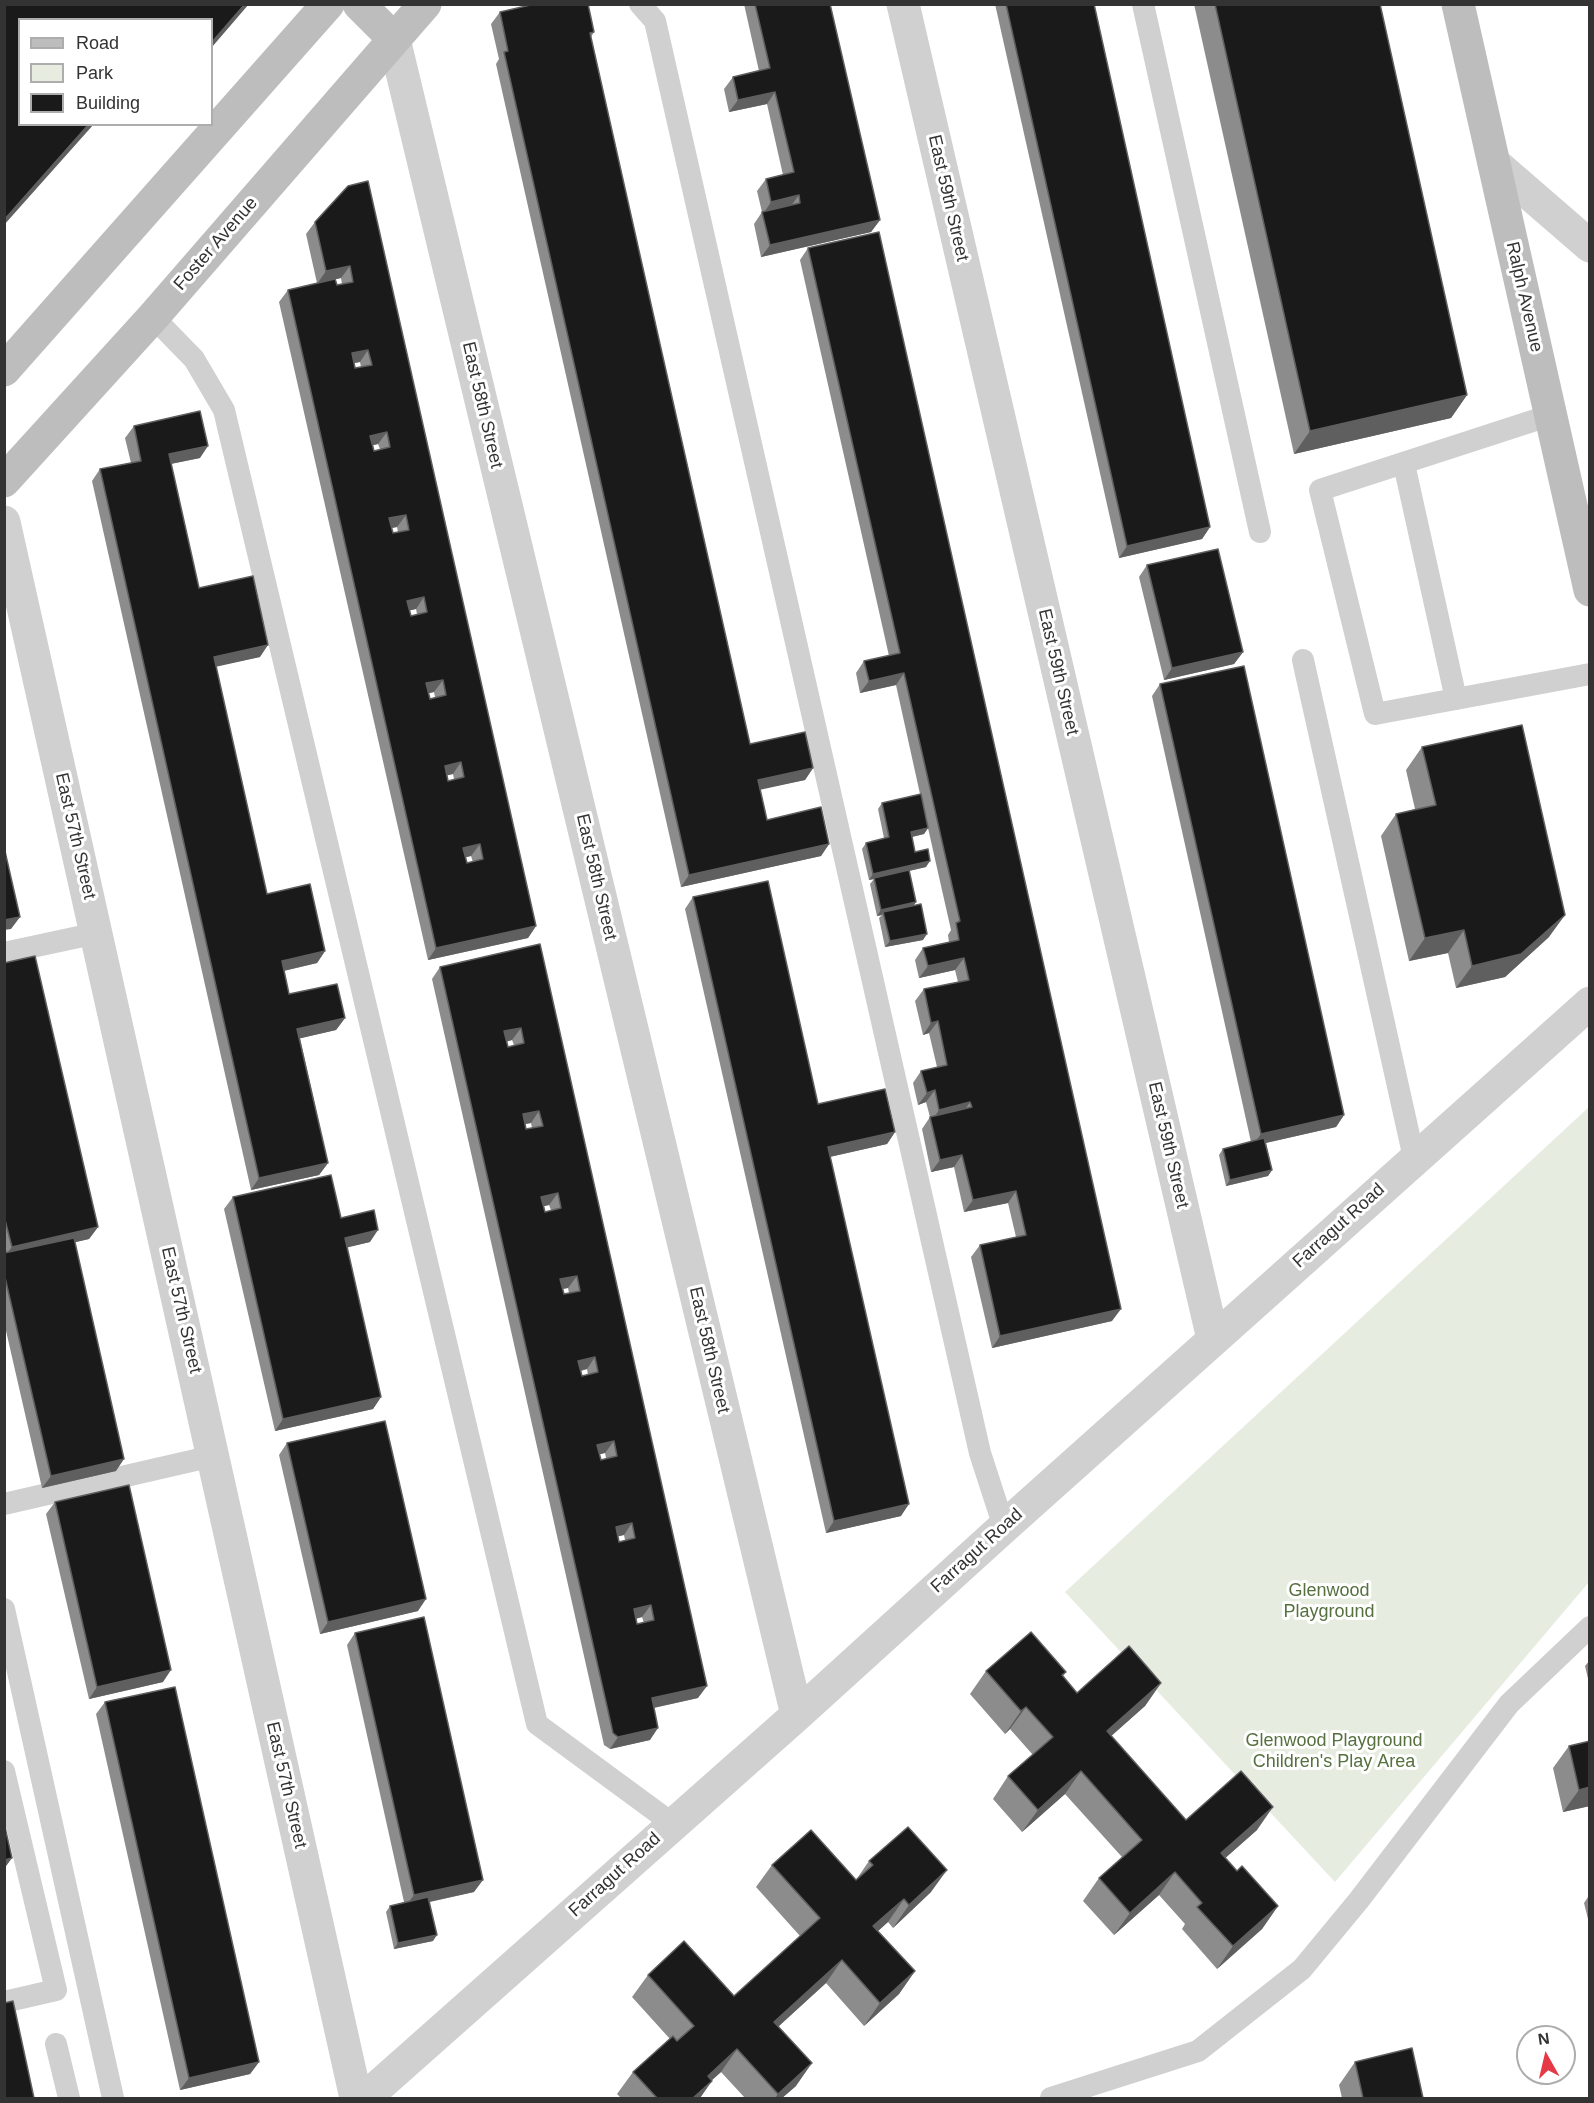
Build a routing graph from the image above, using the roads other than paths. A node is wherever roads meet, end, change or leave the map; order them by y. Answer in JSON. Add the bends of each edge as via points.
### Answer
{"nodes":[{"id":1,"x":328,"y":4,"type":"edge"},
{"id":2,"x":359,"y":4,"type":"edge"},
{"id":3,"x":425,"y":4,"type":"edge"},
{"id":4,"x":640,"y":4,"type":"edge"},
{"id":5,"x":903,"y":4,"type":"edge"},
{"id":6,"x":1143,"y":4,"type":"edge"},
{"id":7,"x":1458,"y":4,"type":"edge"},
{"id":8,"x":394,"y":39,"type":"junction"},
{"id":9,"x":1494,"y":163,"type":"junction"},
{"id":10,"x":1590,"y":246,"type":"edge"},
{"id":11,"x":153,"y":316,"type":"junction"},
{"id":12,"x":4,"y":370,"type":"edge"},
{"id":13,"x":1551,"y":416,"type":"junction"},
{"id":14,"x":1404,"y":464,"type":"junction"},
{"id":15,"x":4,"y":481,"type":"edge"},
{"id":16,"x":4,"y":522,"type":"edge"},
{"id":17,"x":1260,"y":532,"type":"dead end"},
{"id":18,"x":1590,"y":590,"type":"edge"},
{"id":19,"x":1303,"y":660,"type":"dead end"},
{"id":20,"x":1590,"y":674,"type":"edge"},
{"id":21,"x":1456,"y":699,"type":"junction"},
{"id":22,"x":97,"y":933,"type":"junction"},
{"id":23,"x":4,"y":953,"type":"edge"},
{"id":24,"x":1590,"y":1003,"type":"edge"},
{"id":25,"x":1414,"y":1158,"type":"junction"},
{"id":26,"x":1213,"y":1339,"type":"junction"},
{"id":27,"x":213,"y":1456,"type":"junction"},
{"id":28,"x":4,"y":1504,"type":"edge"},
{"id":29,"x":1004,"y":1527,"type":"junction"},
{"id":30,"x":4,"y":1609,"type":"edge"},
{"id":31,"x":1590,"y":1627,"type":"edge"},
{"id":32,"x":797,"y":1715,"type":"junction"},
{"id":33,"x":4,"y":1771,"type":"edge"},
{"id":34,"x":673,"y":1824,"type":"junction"},
{"id":35,"x":4,"y":2002,"type":"edge"},
{"id":36,"x":56,"y":2044,"type":"dead end"},
{"id":37,"x":69,"y":2098,"type":"edge"},
{"id":38,"x":113,"y":2098,"type":"edge"},
{"id":39,"x":356,"y":2098,"type":"edge"},
{"id":40,"x":364,"y":2098,"type":"edge"},
{"id":41,"x":1051,"y":2098,"type":"edge"}],
"edges":[{"from":1,"to":12,"type":"main road"},
{"from":2,"to":8,"type":"main road"},
{"from":3,"to":8,"type":"main road","name":"Foster Avenue"},
{"from":4,"to":29,"type":"lane","via":[[655,21],[980,1453]]},
{"from":5,"to":26,"type":"street","name":"East 59th Street"},
{"from":6,"to":17,"type":"lane"},
{"from":7,"to":9,"type":"main road","name":"Ralph Avenue"},
{"from":8,"to":11,"type":"main road","name":"Foster Avenue"},
{"from":8,"to":32,"type":"street","name":"East 58th Street"},
{"from":9,"to":10,"type":"street"},
{"from":9,"to":13,"type":"main road","name":"Ralph Avenue"},
{"from":11,"to":15,"type":"main road","name":"Foster Avenue"},
{"from":11,"to":34,"type":"lane","via":[[194,359],[224,410],[537,1724]]},
{"from":13,"to":14,"type":"lane"},
{"from":13,"to":18,"type":"main road","name":"Ralph Avenue"},
{"from":14,"to":21,"type":"lane"},
{"from":14,"to":21,"type":"lane","via":[[1320,490],[1375,714]]},
{"from":16,"to":22,"type":"street","name":"East 57th Street"},
{"from":19,"to":25,"type":"lane"},
{"from":20,"to":21,"type":"lane"},
{"from":22,"to":23,"type":"lane"},
{"from":22,"to":27,"type":"street","name":"East 57th Street"},
{"from":24,"to":25,"type":"street","name":"Farragut Road"},
{"from":25,"to":26,"type":"street","name":"Farragut Road"},
{"from":26,"to":29,"type":"street","name":"Farragut Road"},
{"from":27,"to":28,"type":"lane"},
{"from":27,"to":39,"type":"street","name":"East 57th Street"},
{"from":29,"to":32,"type":"street","name":"Farragut Road"},
{"from":30,"to":38,"type":"lane"},
{"from":31,"to":41,"type":"lane","via":[[1509,1704],[1302,1969],[1198,2051]]},
{"from":32,"to":34,"type":"street","name":"Farragut Road"},
{"from":33,"to":35,"type":"lane","via":[[56,1990]]},
{"from":34,"to":40,"type":"street","name":"Farragut Road"},
{"from":36,"to":37,"type":"lane"}]}
